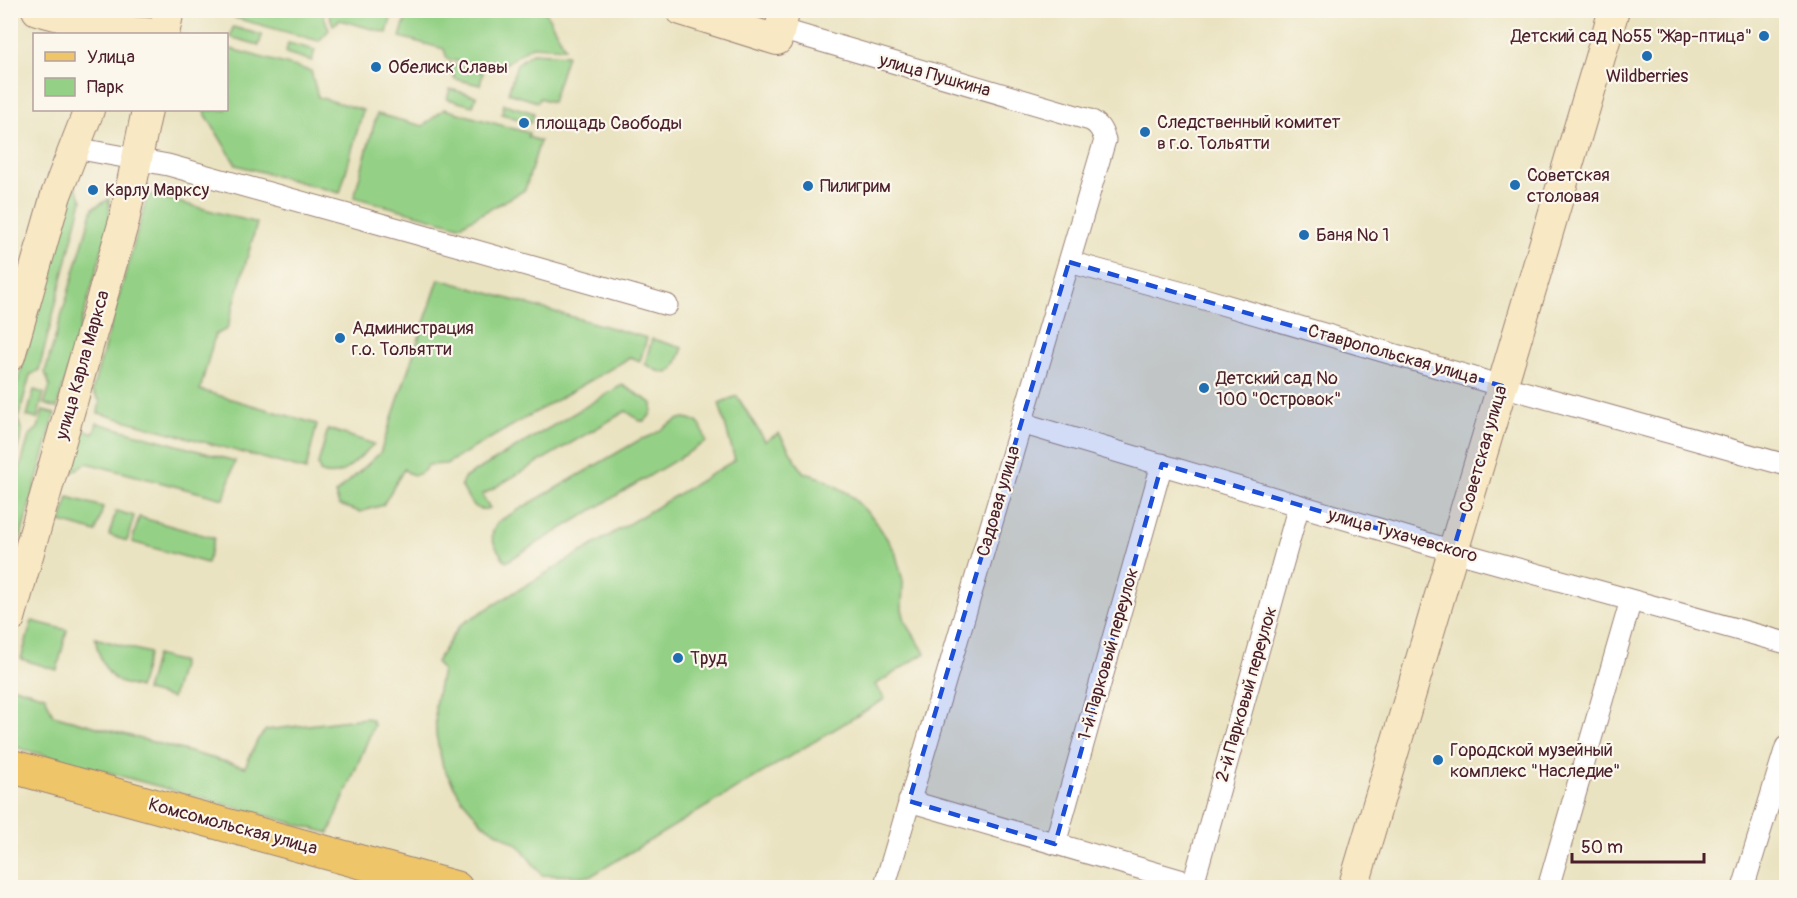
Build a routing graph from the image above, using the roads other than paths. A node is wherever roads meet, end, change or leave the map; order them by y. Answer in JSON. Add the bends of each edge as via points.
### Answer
{"nodes":[{"id":1,"x":37,"y":10,"type":"edge"},
{"id":2,"x":170,"y":10,"type":"edge"},
{"id":3,"x":681,"y":10,"type":"edge"},
{"id":4,"x":1614,"y":10,"type":"edge"},
{"id":5,"x":118,"y":25,"type":"edge"},
{"id":6,"x":781,"y":26,"type":"edge"},
{"id":7,"x":157,"y":33,"type":"edge"},
{"id":8,"x":162,"y":33,"type":"edge"},
{"id":9,"x":88,"y":111,"type":"edge"},
{"id":10,"x":147,"y":111,"type":"edge"},
{"id":11,"x":1090,"y":120,"type":"joint"},
{"id":12,"x":75,"y":148,"type":"junction"},
{"id":13,"x":135,"y":160,"type":"junction"},
{"id":14,"x":1069,"y":262,"type":"junction"},
{"id":15,"x":667,"y":305,"type":"dead end"},
{"id":16,"x":10,"y":356,"type":"edge"},
{"id":17,"x":1502,"y":386,"type":"junction"},
{"id":18,"x":1021,"y":423,"type":"junction"},
{"id":19,"x":1162,"y":464,"type":"junction"},
{"id":20,"x":1786,"y":465,"type":"edge"},
{"id":21,"x":1299,"y":505,"type":"junction"},
{"id":22,"x":1453,"y":551,"type":"junction"},
{"id":23,"x":1631,"y":600,"type":"junction"},
{"id":24,"x":10,"y":618,"type":"edge"},
{"id":25,"x":1786,"y":643,"type":"edge"},
{"id":26,"x":1786,"y":747,"type":"edge"},
{"id":27,"x":10,"y":766,"type":"edge"},
{"id":28,"x":909,"y":801,"type":"junction"},
{"id":29,"x":1055,"y":844,"type":"junction"},
{"id":30,"x":1199,"y":886,"type":"edge"},
{"id":31,"x":456,"y":888,"type":"edge"},
{"id":32,"x":884,"y":888,"type":"edge"},
{"id":33,"x":1353,"y":888,"type":"edge"},
{"id":34,"x":1548,"y":888,"type":"edge"},
{"id":35,"x":1743,"y":888,"type":"edge"}],
"edges":[{"from":1,"to":5,"type":"main road"},
{"from":2,"to":8,"type":"main road"},
{"from":3,"to":6,"type":"main road"},
{"from":4,"to":17,"type":"main road","name":"Советская улица"},
{"from":5,"to":7,"type":"main road"},
{"from":6,"to":11,"type":"street","name":"улица Пушкина"},
{"from":9,"to":12,"type":"main road"},
{"from":10,"to":13,"type":"main road","name":"улица Карла Маркса"},
{"from":11,"to":14,"type":"street","name":"Садовая улица","via":[[1096,122],[1104,140]]},
{"from":12,"to":13,"type":"street"},
{"from":12,"to":16,"type":"main road","via":[[56,195]]},
{"from":13,"to":15,"type":"street","via":[[168,165]]},
{"from":13,"to":24,"type":"main road","name":"улица Карла Маркса","via":[[124,220]]},
{"from":14,"to":17,"type":"street","name":"Ставропольская улица"},
{"from":14,"to":18,"type":"street","name":"Садовая улица"},
{"from":17,"to":20,"type":"street","name":"Ставропольская улица"},
{"from":17,"to":22,"type":"main road","name":"Советская улица"},
{"from":18,"to":19,"type":"street","name":"улица Тухачевского"},
{"from":18,"to":28,"type":"street","name":"Садовая улица"},
{"from":19,"to":21,"type":"street","name":"улица Тухачевского"},
{"from":19,"to":29,"type":"street","name":"1-й Парковый переулок"},
{"from":21,"to":22,"type":"street","name":"улица Тухачевского"},
{"from":21,"to":30,"type":"street","name":"2-й Парковый переулок"},
{"from":22,"to":23,"type":"street","name":"улица Тухачевского"},
{"from":22,"to":33,"type":"main road","name":"Советская улица"},
{"from":23,"to":25,"type":"street","name":"улица Тухачевского"},
{"from":23,"to":34,"type":"street"},
{"from":26,"to":35,"type":"street"},
{"from":27,"to":31,"type":"main road","name":"Комсомольская улица"},
{"from":28,"to":29,"type":"street"},
{"from":28,"to":32,"type":"street","name":"Садовая улица"},
{"from":29,"to":30,"type":"street"}]}
